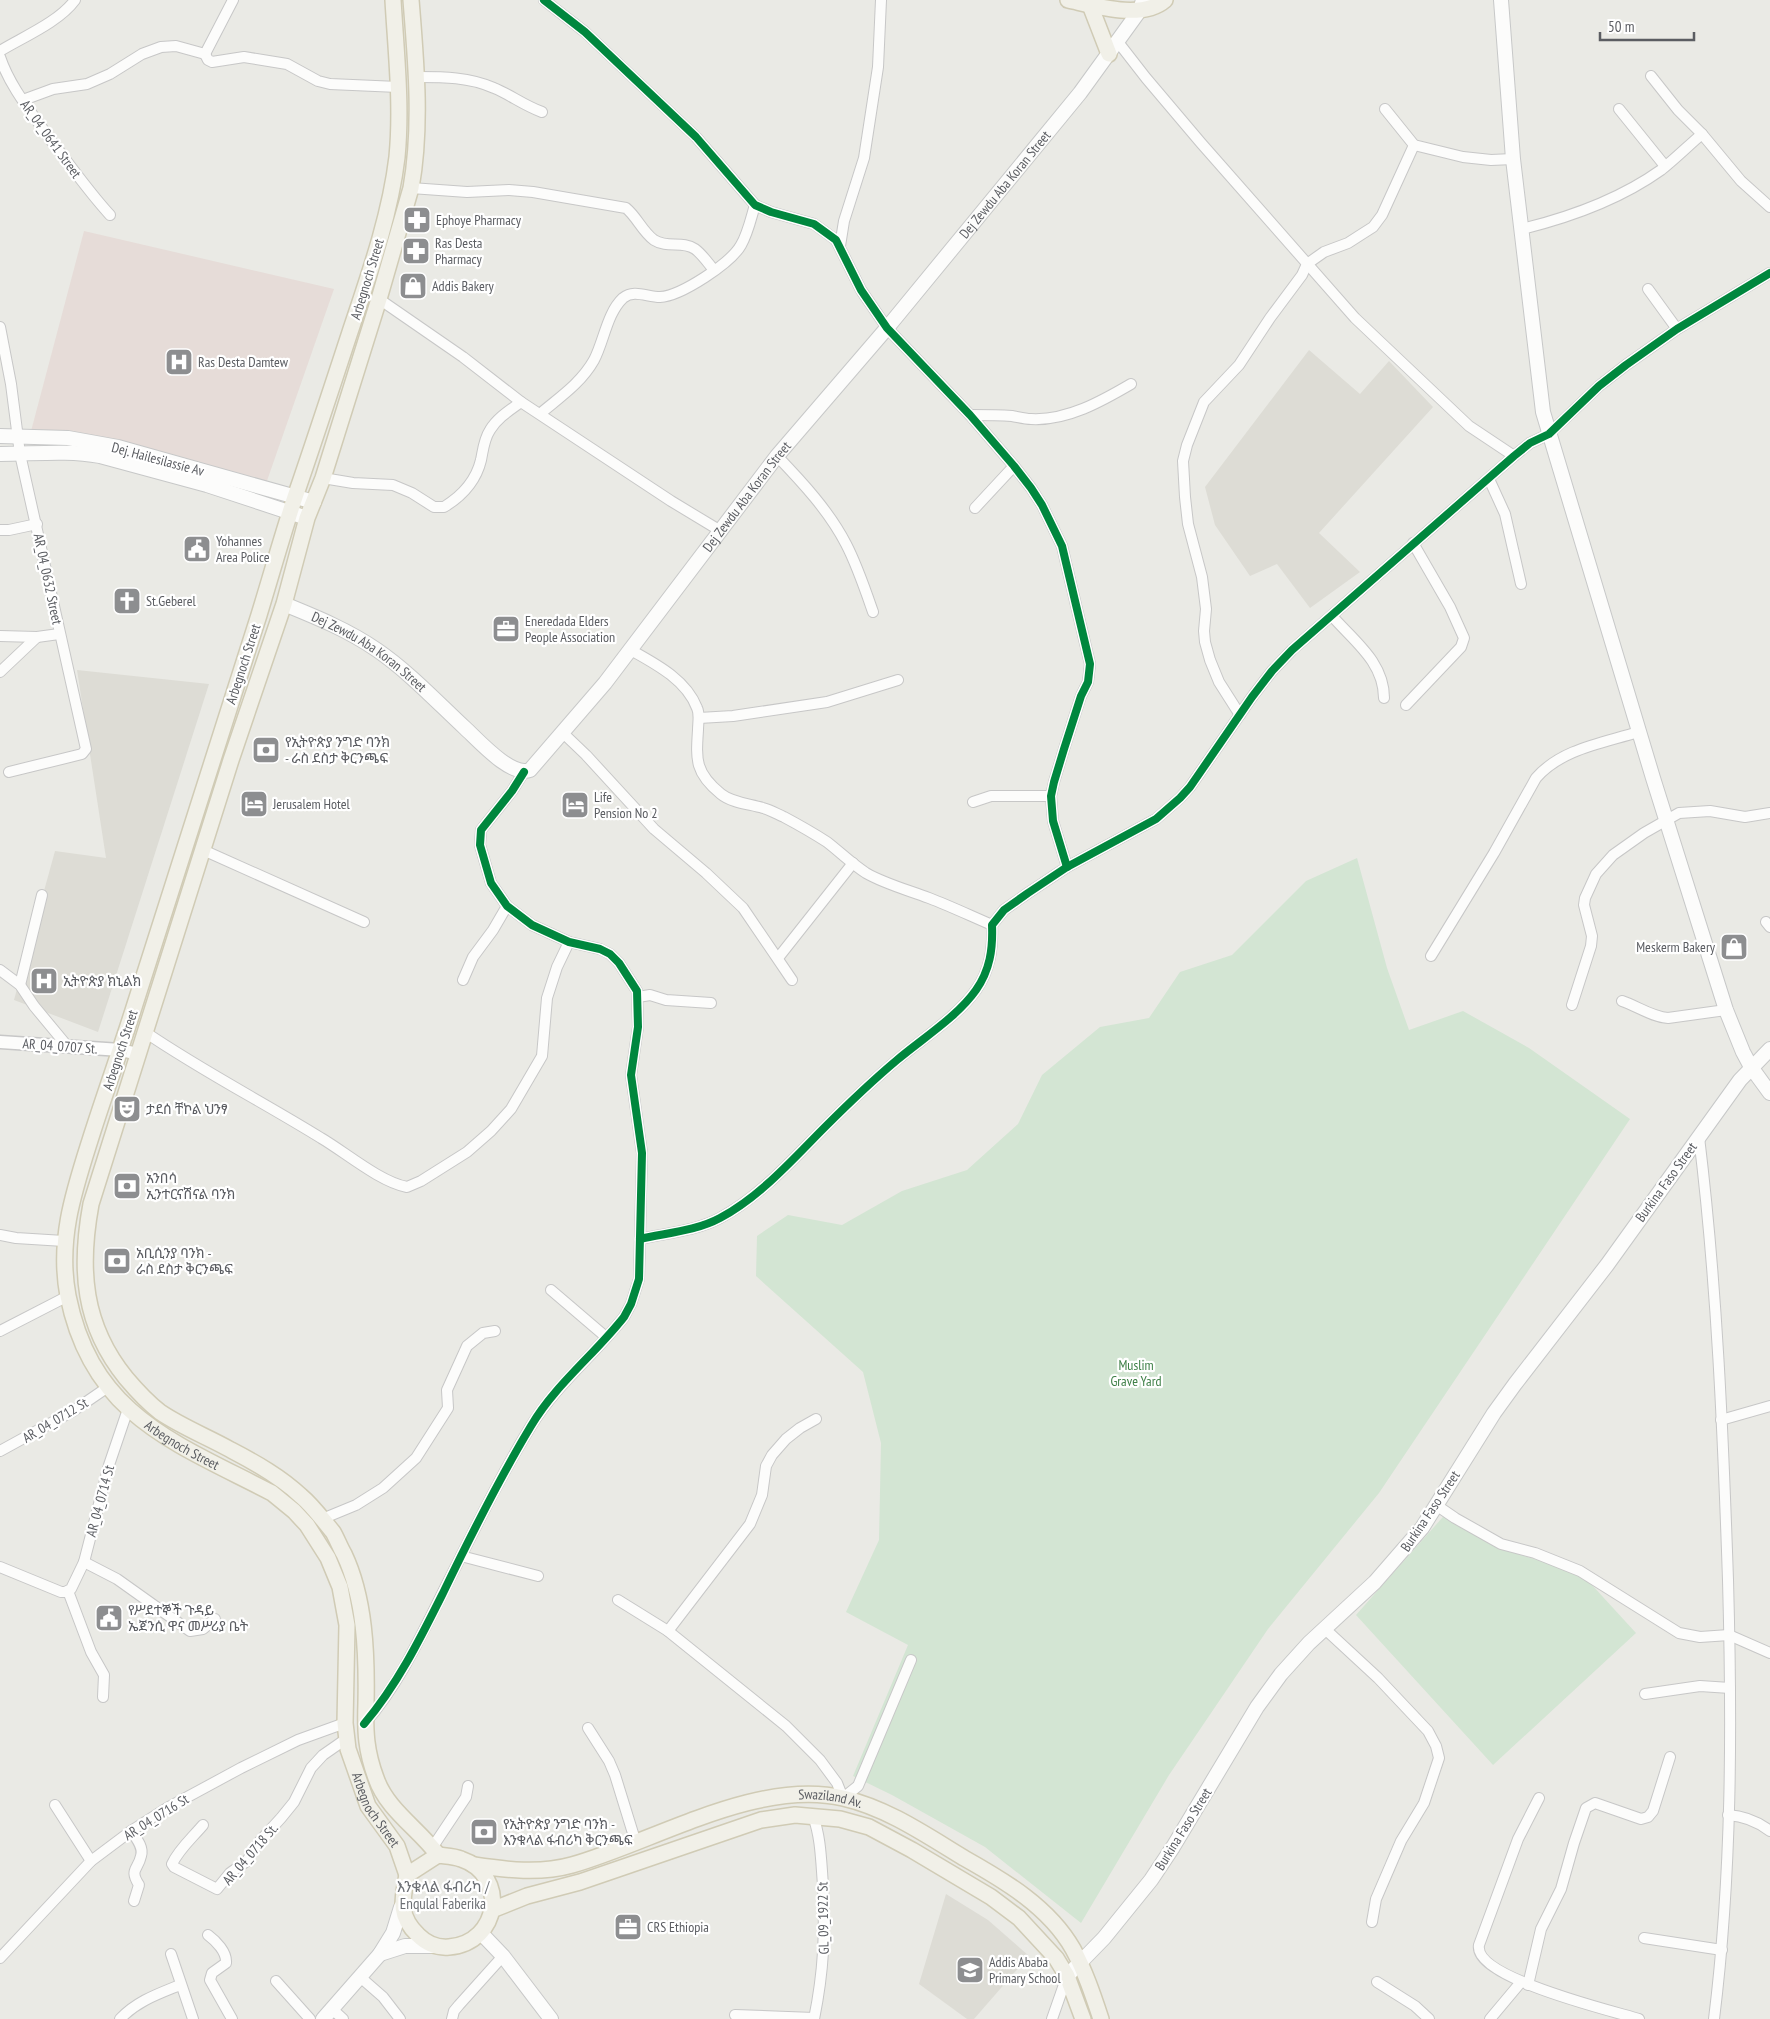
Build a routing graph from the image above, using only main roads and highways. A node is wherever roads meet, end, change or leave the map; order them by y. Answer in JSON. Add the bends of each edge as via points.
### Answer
{"nodes":[{"id":1,"x":392,"y":0,"type":"edge"},
{"id":2,"x":411,"y":0,"type":"edge"},
{"id":3,"x":1068,"y":0,"type":"edge"},
{"id":4,"x":1165,"y":0,"type":"edge"},
{"id":5,"x":1501,"y":0,"type":"edge"},
{"id":6,"x":1090,"y":5,"type":"junction"},
{"id":7,"x":1141,"y":5,"type":"edge"},
{"id":8,"x":1113,"y":48,"type":"junction"},
{"id":9,"x":0,"y":436,"type":"edge"},
{"id":10,"x":0,"y":454,"type":"edge"},
{"id":11,"x":295,"y":497,"type":"junction"},
{"id":12,"x":314,"y":502,"type":"junction"},
{"id":13,"x":291,"y":512,"type":"junction"},
{"id":14,"x":307,"y":518,"type":"junction"},
{"id":15,"x":284,"y":604,"type":"junction"},
{"id":16,"x":1770,"y":1049,"type":"edge"},
{"id":17,"x":1751,"y":1067,"type":"junction"},
{"id":18,"x":1770,"y":1093,"type":"edge"},
{"id":19,"x":435,"y":1852,"type":"junction"},
{"id":20,"x":474,"y":1865,"type":"junction"},
{"id":21,"x":407,"y":1875,"type":"junction"},
{"id":22,"x":401,"y":1907,"type":"junction"},
{"id":23,"x":492,"y":1910,"type":"junction"},
{"id":24,"x":481,"y":1933,"type":"junction"},
{"id":25,"x":434,"y":1946,"type":"junction"},
{"id":26,"x":380,"y":1954,"type":"junction"},
{"id":27,"x":1080,"y":1963,"type":"junction"},
{"id":28,"x":1067,"y":1976,"type":"junction"},
{"id":29,"x":327,"y":2014,"type":"edge"},
{"id":30,"x":551,"y":2019,"type":"edge"},
{"id":31,"x":1083,"y":2019,"type":"edge"},
{"id":32,"x":1101,"y":2019,"type":"edge"}],
"edges":[{"from":1,"to":11,"type":"main road","name":"Arbegnoch Street","via":[[400,120],[397,156],[381,234]]},
{"from":2,"to":12,"type":"main road","name":"Arbegnoch Street","via":[[417,77],[416,148],[411,188]]},
{"from":3,"to":6,"type":"main road"},
{"from":4,"to":7,"type":"main road","via":[[1157,7]]},
{"from":5,"to":17,"type":"main road","via":[[1513,159],[1539,387],[1549,434],[1726,1010]]},
{"from":6,"to":7,"type":"main road"},
{"from":6,"to":8,"type":"main road"},
{"from":7,"to":8,"type":"main road","name":"Dej Zewdu Aba Koran Street"},
{"from":8,"to":15,"type":"main road","name":"Dej Zewdu Aba Koran Street","via":[[1080,93],[887,328],[776,456],[605,683],[535,766],[524,772],[512,768],[376,650],[349,633]]},
{"from":9,"to":11,"type":"main road","name":"Dej. Hailesilassie Av","via":[[68,438],[118,447]]},
{"from":10,"to":13,"type":"main road","name":"Dej. Hailesilassie Av","via":[[65,452],[100,456]]},
{"from":11,"to":12,"type":"main road","name":"Dej. Hailesilassie Av"},
{"from":11,"to":13,"type":"main road","name":"Arbegnoch Street"},
{"from":12,"to":14,"type":"main road","name":"Arbegnoch Street"},
{"from":13,"to":14,"type":"main road","name":"Dej. Hailesilassie Av"},
{"from":13,"to":21,"type":"main road","name":"Arbegnoch Street","via":[[79,1176],[64,1241],[68,1296],[93,1365],[128,1409],[174,1442],[272,1493],[311,1531],[333,1570],[344,1603],[347,1626],[345,1723],[352,1763],[365,1800],[398,1846]]},
{"from":14,"to":15,"type":"main road","name":"Arbegnoch Street"},
{"from":15,"to":19,"type":"main road","name":"Arbegnoch Street","via":[[90,1204],[84,1244],[84,1275],[96,1330],[113,1361],[138,1394],[171,1419],[262,1466],[303,1497],[335,1536],[352,1570],[361,1604],[365,1660],[364,1724],[376,1780],[384,1795]]},
{"from":16,"to":17,"type":"main road","name":"Burkina Faso Street"},
{"from":17,"to":18,"type":"main road"},
{"from":17,"to":27,"type":"main road","name":"Burkina Faso Street","via":[[1494,1413],[1422,1528],[1389,1567],[1293,1660],[1267,1693],[1151,1880]]},
{"from":19,"to":20,"type":"main road"},
{"from":19,"to":21,"type":"main road"},
{"from":20,"to":23,"type":"main road","via":[[490,1885]]},
{"from":20,"to":27,"type":"main road","name":"Swaziland Av.","via":[[514,1871],[571,1865],[758,1801],[802,1795],[843,1798],[886,1813],[1002,1880],[1054,1924]]},
{"from":21,"to":22,"type":"main road"},
{"from":22,"to":25,"type":"main road","via":[[412,1930]]},
{"from":22,"to":26,"type":"main road","via":[[393,1933]]},
{"from":23,"to":24,"type":"main road"},
{"from":23,"to":28,"type":"main road","name":"Swaziland Av.","via":[[761,1820],[814,1816],[840,1819],[869,1828],[991,1897],[1031,1929]]},
{"from":24,"to":25,"type":"main road","via":[[459,1946]]},
{"from":24,"to":30,"type":"main road","via":[[503,1956]]},
{"from":25,"to":26,"type":"main road","via":[[405,1946]]},
{"from":26,"to":29,"type":"main road"},
{"from":27,"to":28,"type":"main road","name":"Burkina Faso Street"},
{"from":27,"to":32,"type":"main road","name":"Swaziland Av."},
{"from":28,"to":31,"type":"main road","name":"Swaziland Av."}]}
